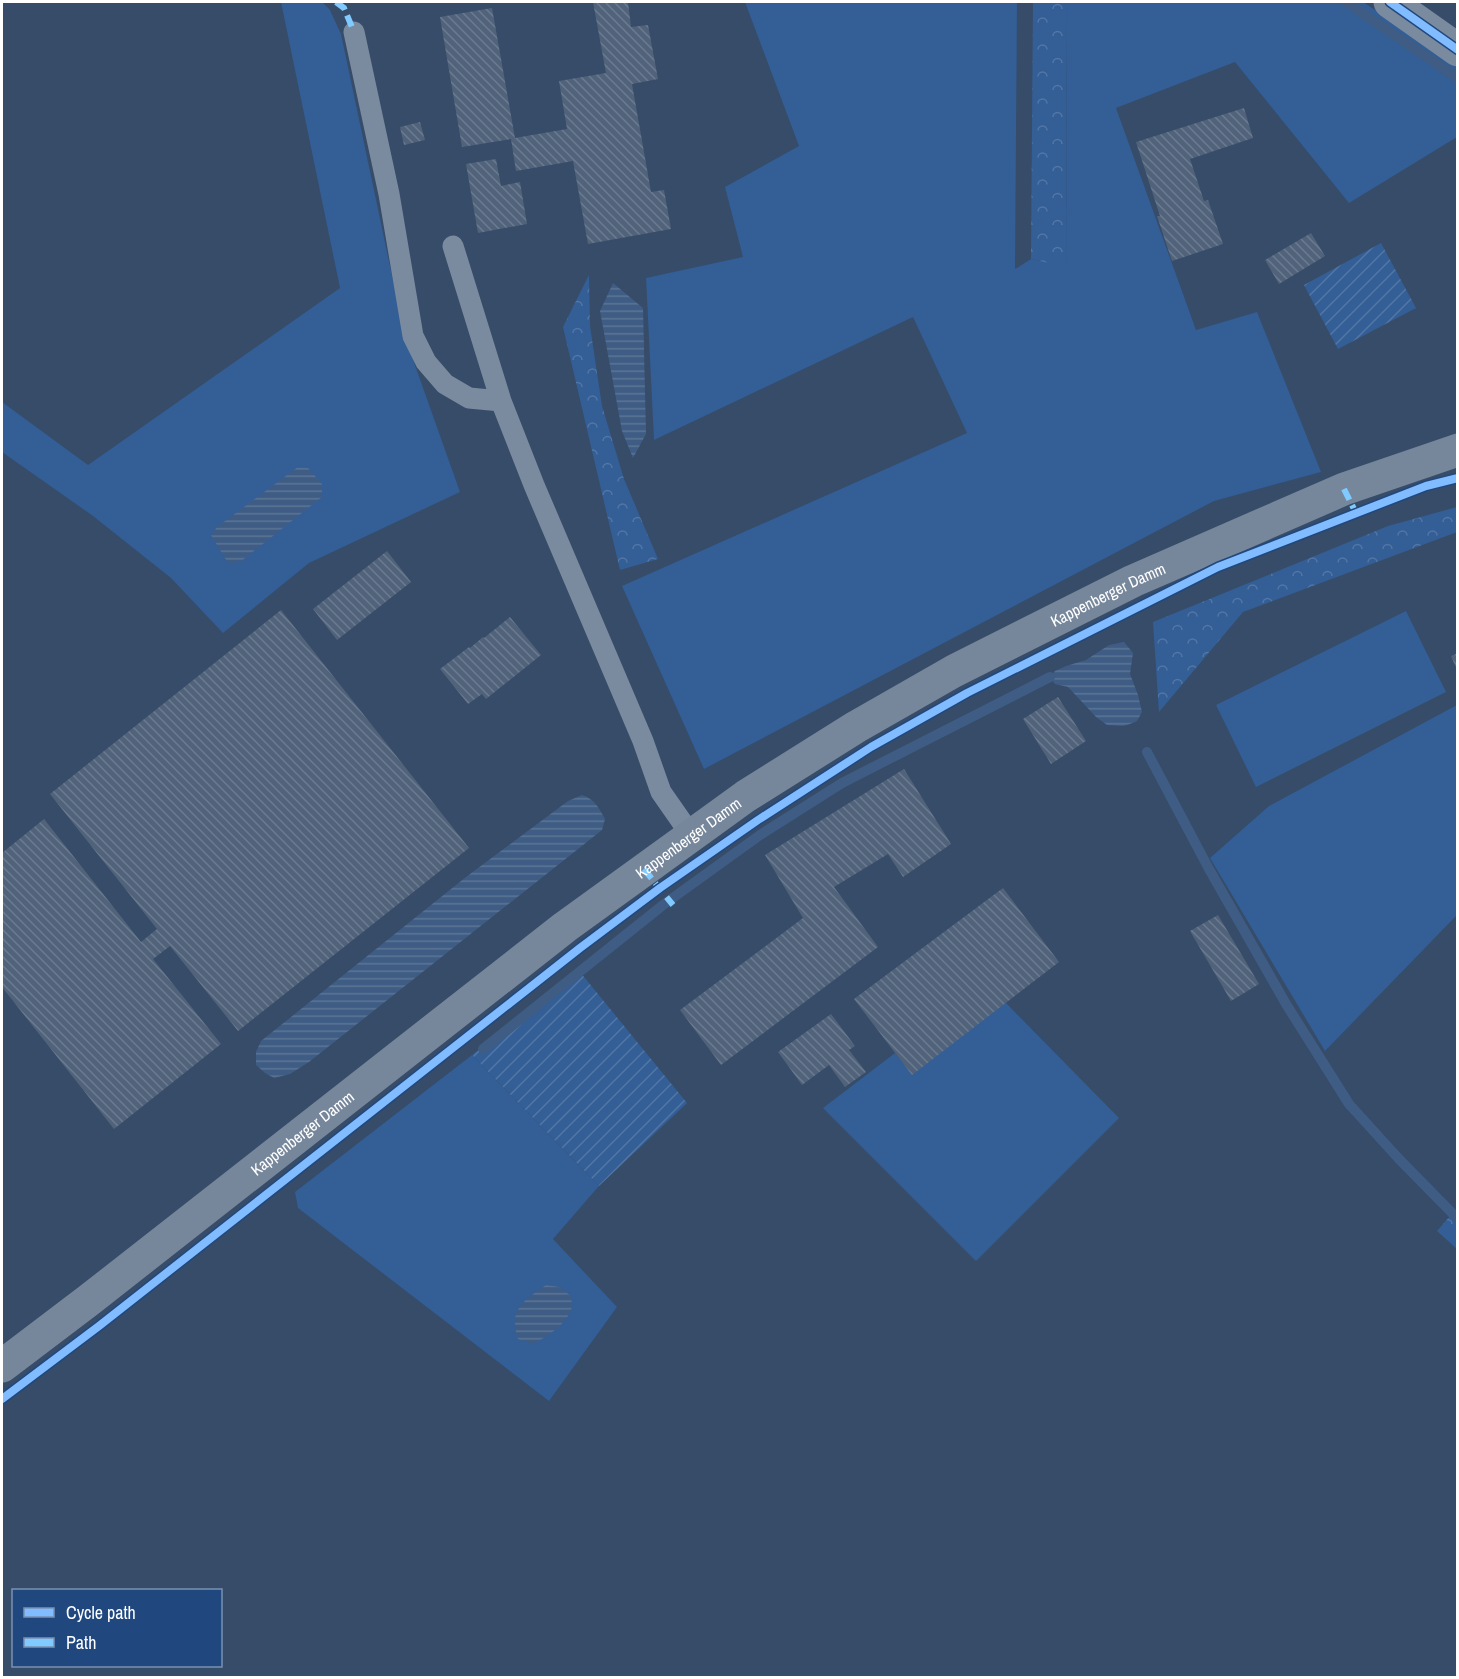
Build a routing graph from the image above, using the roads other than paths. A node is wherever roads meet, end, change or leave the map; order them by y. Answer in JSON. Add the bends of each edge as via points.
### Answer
{"nodes":[{"id":1,"x":1390,"y":2,"type":"edge"},
{"id":2,"x":354,"y":32,"type":"dead end"},
{"id":3,"x":1458,"y":50,"type":"edge"},
{"id":4,"x":453,"y":246,"type":"dead end"},
{"id":5,"x":501,"y":401,"type":"junction"},
{"id":6,"x":1458,"y":450,"type":"edge"},
{"id":7,"x":692,"y":835,"type":"junction"},
{"id":8,"x":2,"y":1366,"type":"edge"}],
"edges":[{"from":1,"to":3,"type":"street"},
{"from":2,"to":5,"type":"lane","via":[[389,194],[413,336],[426,362],[445,384],[470,398]]},
{"from":4,"to":5,"type":"lane"},
{"from":5,"to":7,"type":"lane","via":[[661,792]]},
{"from":6,"to":7,"type":"main road","name":"Kappenberger Damm","via":[[1344,489],[1133,581],[954,671],[856,727]]},
{"from":7,"to":8,"type":"main road","name":"Kappenberger Damm","via":[[565,927]]}]}
